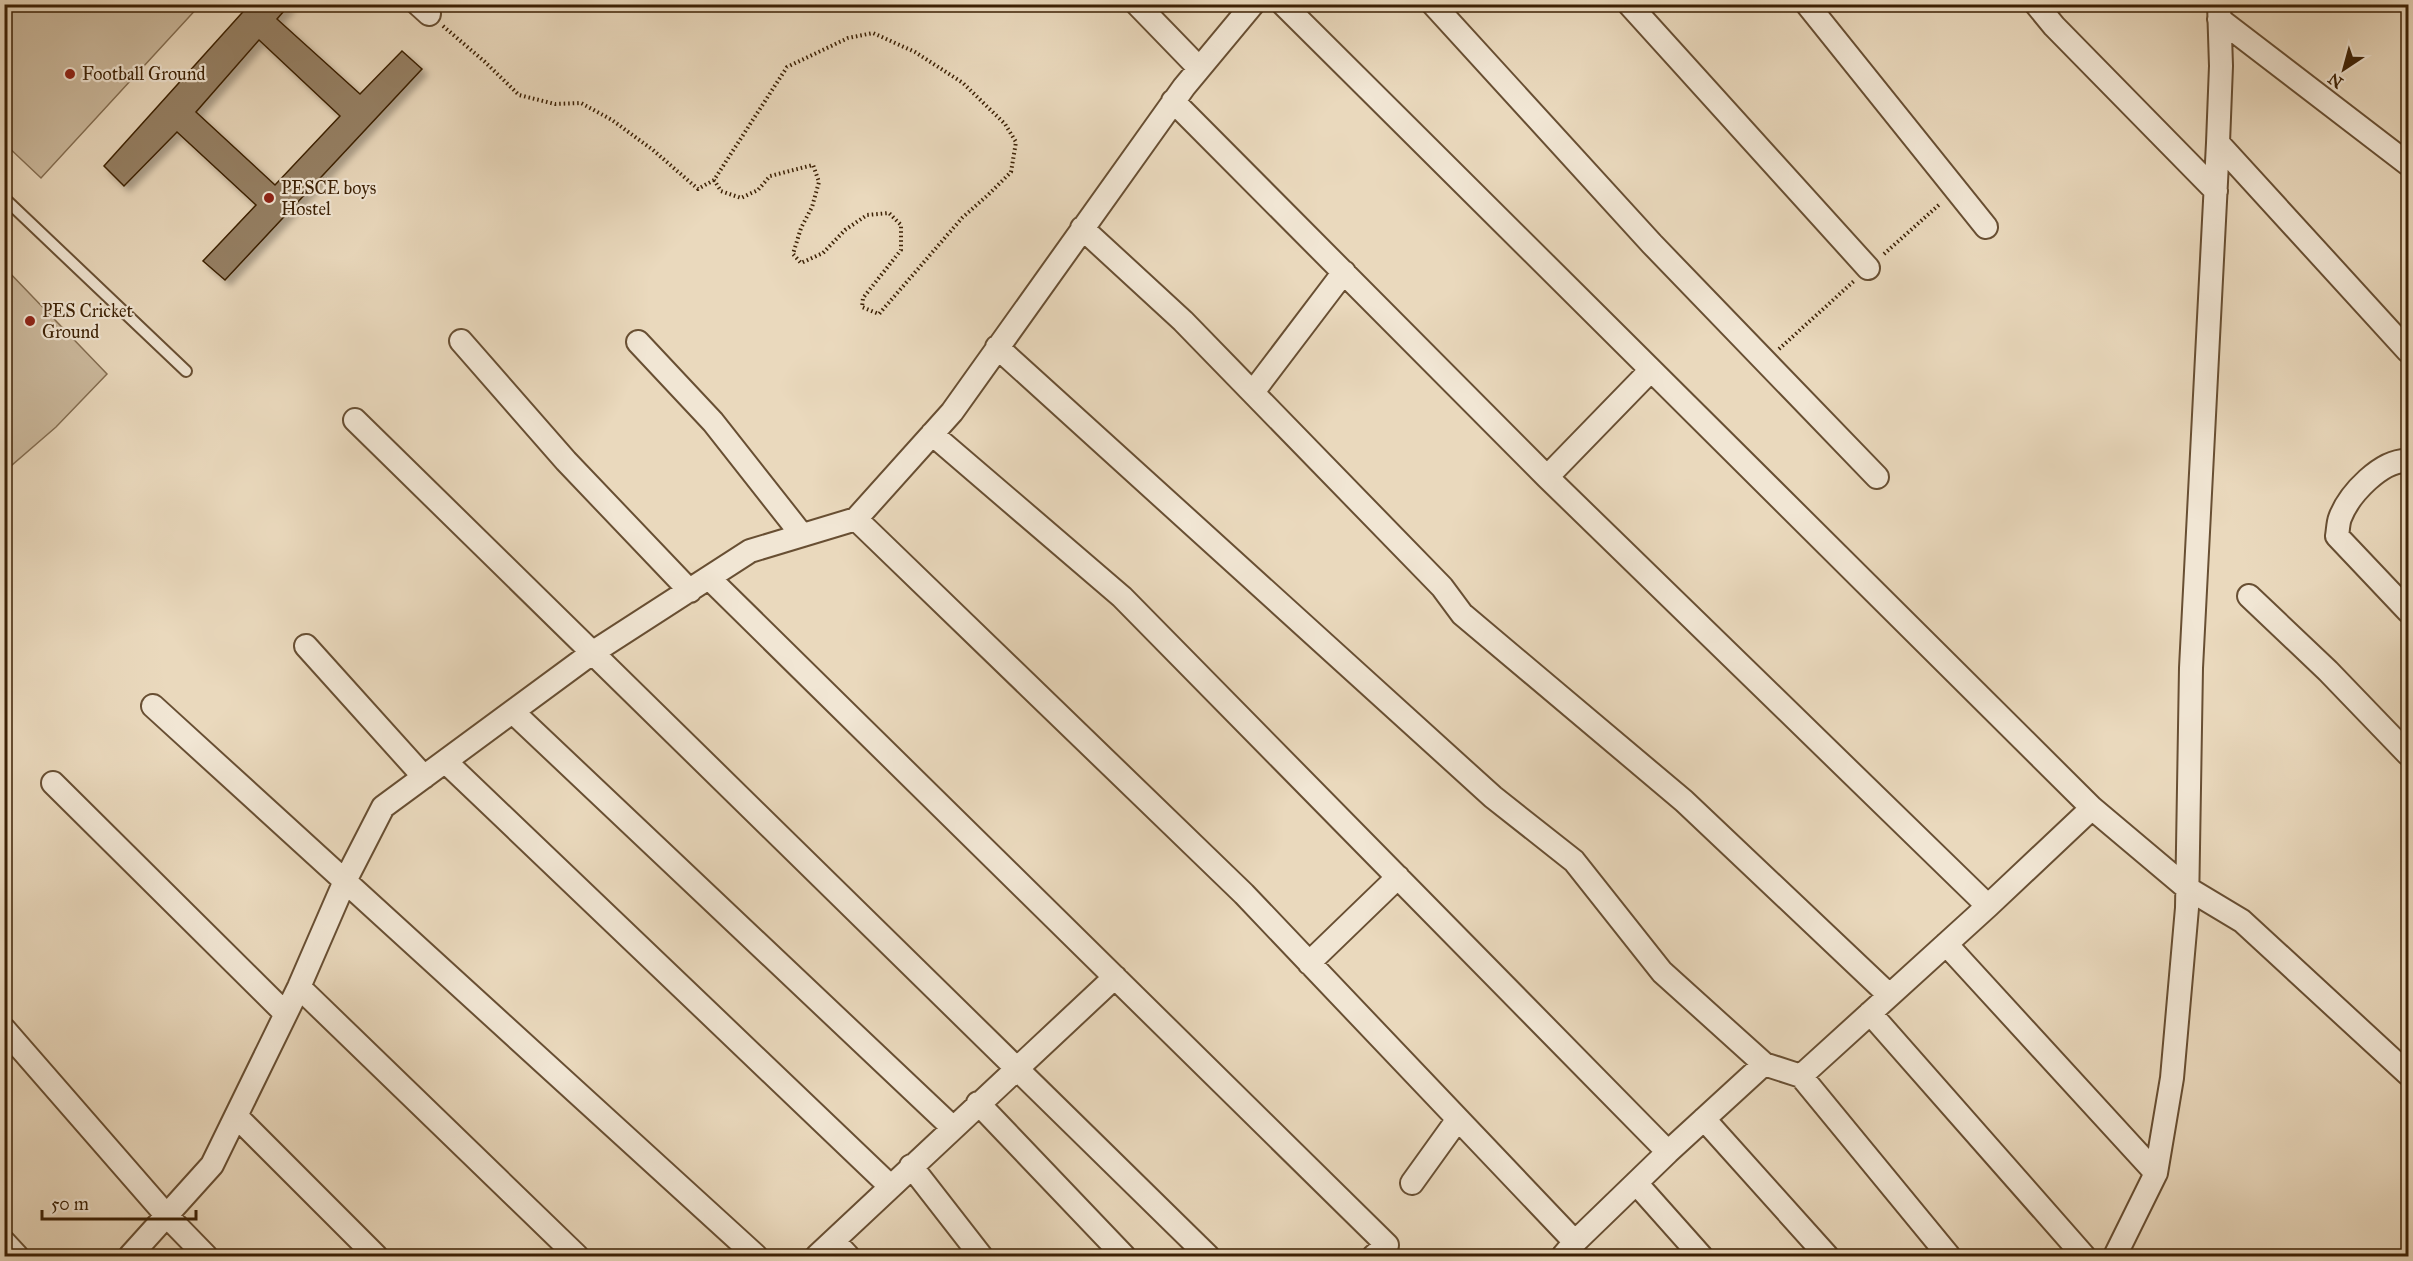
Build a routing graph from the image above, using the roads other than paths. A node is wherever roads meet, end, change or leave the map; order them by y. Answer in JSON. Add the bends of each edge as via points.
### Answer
{"nodes":[{"id":1,"x":1137,"y":4,"type":"edge"},
{"id":2,"x":1253,"y":4,"type":"edge"},
{"id":3,"x":1283,"y":4,"type":"edge"},
{"id":4,"x":1433,"y":4,"type":"edge"},
{"id":5,"x":1629,"y":4,"type":"edge"},
{"id":6,"x":2036,"y":4,"type":"edge"},
{"id":7,"x":1810,"y":6,"type":"edge"},
{"id":8,"x":2219,"y":12,"type":"edge"},
{"id":9,"x":1199,"y":68,"type":"junction"},
{"id":10,"x":1173,"y":101,"type":"junction"},
{"id":11,"x":2218,"y":143,"type":"junction"},
{"id":12,"x":2409,"y":164,"type":"edge"},
{"id":13,"x":2216,"y":191,"type":"junction"},
{"id":14,"x":4,"y":198,"type":"edge"},
{"id":15,"x":1986,"y":227,"type":"dead end"},
{"id":16,"x":1082,"y":228,"type":"junction"},
{"id":17,"x":1868,"y":268,"type":"dead end"},
{"id":18,"x":1344,"y":272,"type":"junction"},
{"id":19,"x":461,"y":341,"type":"dead end"},
{"id":20,"x":638,"y":342,"type":"dead end"},
{"id":21,"x":997,"y":347,"type":"junction"},
{"id":22,"x":2409,"y":351,"type":"edge"},
{"id":23,"x":1651,"y":370,"type":"junction"},
{"id":24,"x":186,"y":371,"type":"dead end"},
{"id":25,"x":1252,"y":392,"type":"junction"},
{"id":26,"x":355,"y":420,"type":"dead end"},
{"id":27,"x":932,"y":434,"type":"junction"},
{"id":28,"x":2409,"y":461,"type":"edge"},
{"id":29,"x":1547,"y":477,"type":"junction"},
{"id":30,"x":1877,"y":477,"type":"dead end"},
{"id":31,"x":856,"y":519,"type":"junction"},
{"id":32,"x":802,"y":536,"type":"junction"},
{"id":33,"x":709,"y":578,"type":"junction"},
{"id":34,"x":690,"y":591,"type":"junction"},
{"id":35,"x":2249,"y":596,"type":"dead end"},
{"id":36,"x":2409,"y":610,"type":"edge"},
{"id":37,"x":306,"y":646,"type":"dead end"},
{"id":38,"x":592,"y":653,"type":"junction"},
{"id":39,"x":153,"y":706,"type":"dead end"},
{"id":40,"x":514,"y":713,"type":"junction"},
{"id":41,"x":2405,"y":744,"type":"edge"},
{"id":42,"x":446,"y":762,"type":"junction"},
{"id":43,"x":424,"y":777,"type":"junction"},
{"id":44,"x":53,"y":783,"type":"dead end"},
{"id":45,"x":2092,"y":808,"type":"junction"},
{"id":46,"x":1398,"y":877,"type":"junction"},
{"id":47,"x":345,"y":881,"type":"junction"},
{"id":48,"x":2187,"y":888,"type":"junction"},
{"id":49,"x":1988,"y":906,"type":"junction"},
{"id":50,"x":1946,"y":944,"type":"junction"},
{"id":51,"x":1309,"y":963,"type":"junction"},
{"id":52,"x":1114,"y":977,"type":"junction"},
{"id":53,"x":299,"y":987,"type":"junction"},
{"id":54,"x":1889,"y":995,"type":"junction"},
{"id":55,"x":285,"y":1013,"type":"junction"},
{"id":56,"x":1870,"y":1013,"type":"junction"},
{"id":57,"x":4,"y":1029,"type":"edge"},
{"id":58,"x":1764,"y":1064,"type":"junction"},
{"id":59,"x":1016,"y":1068,"type":"junction"},
{"id":60,"x":2409,"y":1074,"type":"edge"},
{"id":61,"x":1801,"y":1076,"type":"junction"},
{"id":62,"x":978,"y":1103,"type":"junction"},
{"id":63,"x":236,"y":1116,"type":"junction"},
{"id":64,"x":1458,"y":1119,"type":"junction"},
{"id":65,"x":1704,"y":1119,"type":"junction"},
{"id":66,"x":952,"y":1127,"type":"junction"},
{"id":67,"x":1668,"y":1152,"type":"junction"},
{"id":68,"x":911,"y":1166,"type":"junction"},
{"id":69,"x":2156,"y":1173,"type":"junction"},
{"id":70,"x":1412,"y":1183,"type":"dead end"},
{"id":71,"x":1636,"y":1183,"type":"junction"},
{"id":72,"x":890,"y":1186,"type":"junction"},
{"id":73,"x":167,"y":1216,"type":"junction"},
{"id":74,"x":4,"y":1242,"type":"edge"},
{"id":75,"x":841,"y":1249,"type":"edge"},
{"id":76,"x":1569,"y":1249,"type":"edge"},
{"id":77,"x":17,"y":1257,"type":"edge"},
{"id":78,"x":130,"y":1257,"type":"edge"},
{"id":79,"x":206,"y":1257,"type":"edge"},
{"id":80,"x":376,"y":1257,"type":"edge"},
{"id":81,"x":577,"y":1257,"type":"edge"},
{"id":82,"x":756,"y":1257,"type":"edge"},
{"id":83,"x":817,"y":1257,"type":"edge"},
{"id":84,"x":981,"y":1257,"type":"edge"},
{"id":85,"x":1124,"y":1257,"type":"edge"},
{"id":86,"x":1208,"y":1257,"type":"edge"},
{"id":87,"x":1374,"y":1257,"type":"edge"},
{"id":88,"x":1701,"y":1257,"type":"edge"},
{"id":89,"x":1827,"y":1257,"type":"edge"},
{"id":90,"x":1949,"y":1257,"type":"edge"},
{"id":91,"x":2084,"y":1257,"type":"edge"},
{"id":92,"x":2115,"y":1257,"type":"edge"}],
"edges":[{"from":1,"to":9,"type":"street"},
{"from":2,"to":9,"type":"street"},
{"from":3,"to":23,"type":"street"},
{"from":4,"to":30,"type":"street","via":[[1652,244]]},
{"from":5,"to":17,"type":"street"},
{"from":6,"to":13,"type":"street"},
{"from":7,"to":15,"type":"street"},
{"from":8,"to":11,"type":"street"},
{"from":8,"to":12,"type":"street"},
{"from":9,"to":10,"type":"street"},
{"from":10,"to":16,"type":"street"},
{"from":10,"to":18,"type":"street"},
{"from":11,"to":13,"type":"street"},
{"from":11,"to":22,"type":"street"},
{"from":13,"to":48,"type":"street","via":[[2191,668]]},
{"from":14,"to":24,"type":"lane"},
{"from":16,"to":21,"type":"street"},
{"from":16,"to":25,"type":"street","via":[[1183,321]]},
{"from":18,"to":25,"type":"street"},
{"from":18,"to":29,"type":"street"},
{"from":19,"to":34,"type":"street","via":[[566,462]]},
{"from":20,"to":32,"type":"street","via":[[713,422]]},
{"from":21,"to":27,"type":"street"},
{"from":21,"to":58,"type":"street","via":[[1493,797],[1574,861],[1662,972]]},
{"from":23,"to":29,"type":"street"},
{"from":23,"to":45,"type":"street"},
{"from":25,"to":54,"type":"street","via":[[1442,587],[1462,614],[1684,801]]},
{"from":26,"to":38,"type":"street"},
{"from":27,"to":31,"type":"street"},
{"from":27,"to":46,"type":"street","via":[[1122,597]]},
{"from":28,"to":36,"type":"street","via":[[2397,460],[2364,481],[2340,518],[2337,536]]},
{"from":29,"to":49,"type":"street"},
{"from":31,"to":32,"type":"street"},
{"from":31,"to":51,"type":"street","via":[[1244,894]]},
{"from":32,"to":33,"type":"street","via":[[750,551]]},
{"from":33,"to":34,"type":"street"},
{"from":33,"to":52,"type":"street"},
{"from":34,"to":38,"type":"street"},
{"from":35,"to":41,"type":"street"},
{"from":37,"to":43,"type":"street"},
{"from":38,"to":40,"type":"street"},
{"from":38,"to":59,"type":"street"},
{"from":39,"to":47,"type":"street"},
{"from":40,"to":42,"type":"street"},
{"from":40,"to":66,"type":"street"},
{"from":42,"to":43,"type":"street"},
{"from":42,"to":72,"type":"street"},
{"from":43,"to":47,"type":"street","via":[[383,807]]},
{"from":44,"to":55,"type":"street"},
{"from":45,"to":48,"type":"street"},
{"from":45,"to":49,"type":"street"},
{"from":46,"to":51,"type":"street"},
{"from":46,"to":67,"type":"street"},
{"from":47,"to":53,"type":"street"},
{"from":47,"to":82,"type":"street"},
{"from":48,"to":60,"type":"street","via":[[2241,921]]},
{"from":48,"to":69,"type":"street","via":[[2172,1078]]},
{"from":49,"to":50,"type":"street"},
{"from":50,"to":54,"type":"street"},
{"from":50,"to":69,"type":"street"},
{"from":51,"to":64,"type":"street"},
{"from":52,"to":59,"type":"street"},
{"from":52,"to":87,"type":"street","via":[[1387,1245]]},
{"from":53,"to":55,"type":"street"},
{"from":53,"to":81,"type":"street"},
{"from":54,"to":56,"type":"street"},
{"from":55,"to":63,"type":"street"},
{"from":56,"to":61,"type":"street"},
{"from":56,"to":91,"type":"street"},
{"from":57,"to":73,"type":"street"},
{"from":58,"to":61,"type":"street"},
{"from":58,"to":65,"type":"street"},
{"from":59,"to":62,"type":"street"},
{"from":59,"to":86,"type":"street"},
{"from":61,"to":90,"type":"street"},
{"from":62,"to":66,"type":"street"},
{"from":62,"to":85,"type":"street"},
{"from":63,"to":73,"type":"street","via":[[212,1166]]},
{"from":63,"to":80,"type":"street"},
{"from":64,"to":70,"type":"street"},
{"from":64,"to":76,"type":"street"},
{"from":65,"to":67,"type":"street"},
{"from":65,"to":89,"type":"street"},
{"from":66,"to":68,"type":"street"},
{"from":67,"to":71,"type":"street"},
{"from":68,"to":72,"type":"street"},
{"from":68,"to":84,"type":"street"},
{"from":69,"to":92,"type":"street"},
{"from":71,"to":76,"type":"street"},
{"from":71,"to":88,"type":"street"},
{"from":72,"to":75,"type":"street"},
{"from":73,"to":78,"type":"street"},
{"from":73,"to":79,"type":"street"},
{"from":74,"to":77,"type":"street"},
{"from":75,"to":83,"type":"street"}]}
